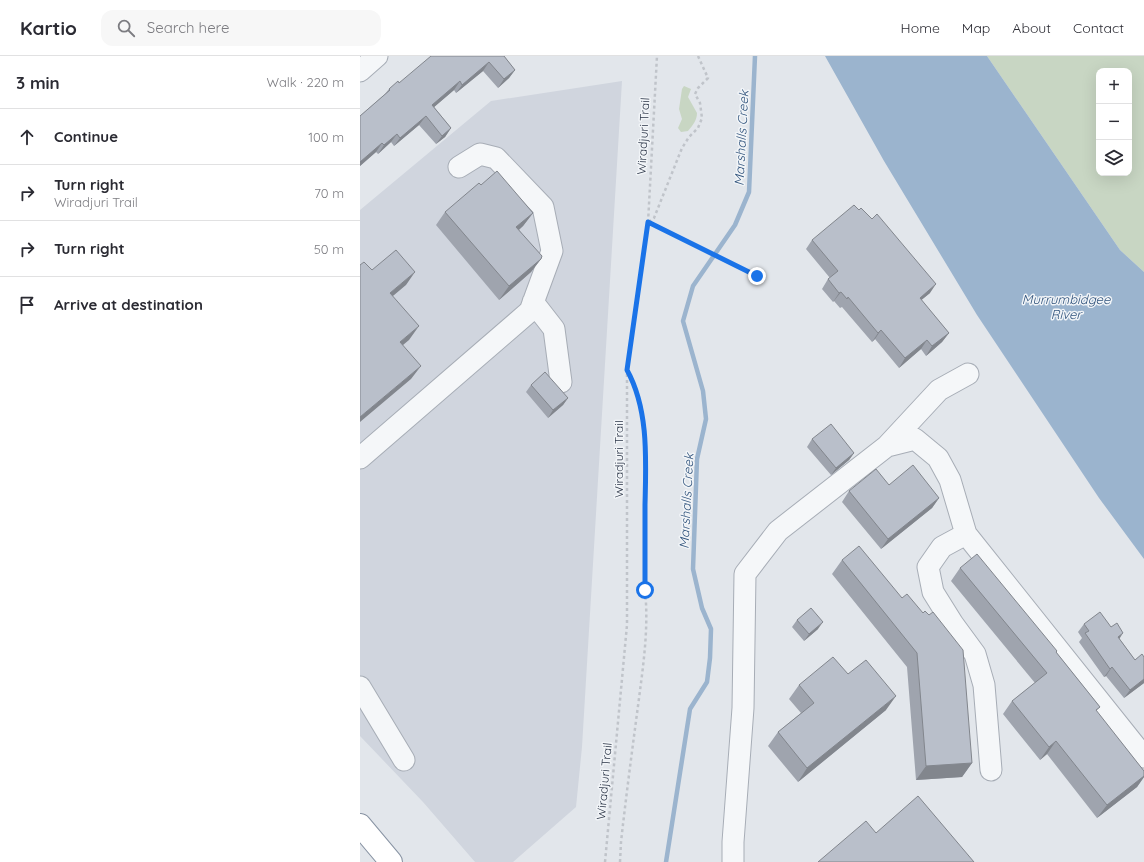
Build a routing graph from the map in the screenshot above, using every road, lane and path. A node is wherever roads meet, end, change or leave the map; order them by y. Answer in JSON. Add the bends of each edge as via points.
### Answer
{"nodes":[{"id":1,"x":377,"y":56,"type":"edge"},
{"id":2,"x":657,"y":56,"type":"edge"},
{"id":3,"x":698,"y":56,"type":"edge"},
{"id":4,"x":360,"y":71,"type":"edge"},
{"id":5,"x":459,"y":167,"type":"dead end"},
{"id":6,"x":648,"y":222,"type":"junction"},
{"id":7,"x":757,"y":276,"type":"dead end"},
{"id":8,"x":533,"y":302,"type":"junction"},
{"id":9,"x":627,"y":370,"type":"junction"},
{"id":10,"x":968,"y":374,"type":"dead end"},
{"id":11,"x":560,"y":382,"type":"dead end"},
{"id":12,"x":887,"y":446,"type":"junction"},
{"id":13,"x":360,"y":458,"type":"edge"},
{"id":14,"x":966,"y":534,"type":"junction"},
{"id":15,"x":360,"y":687,"type":"edge"},
{"id":16,"x":1144,"y":757,"type":"edge"},
{"id":17,"x":404,"y":760,"type":"dead end"},
{"id":18,"x":991,"y":770,"type":"dead end"},
{"id":19,"x":360,"y":825,"type":"edge"},
{"id":20,"x":392,"y":862,"type":"edge"},
{"id":21,"x":605,"y":862,"type":"edge"},
{"id":22,"x":620,"y":862,"type":"edge"},
{"id":23,"x":733,"y":862,"type":"edge"}],
"edges":[{"from":1,"to":4,"type":"street"},
{"from":2,"to":6,"type":"path","name":"Wiradjuri Trail"},
{"from":3,"to":6,"type":"path","via":[[708,78],[695,94],[700,103],[702,118],[698,128],[682,148],[654,218]]},
{"from":5,"to":8,"type":"street","via":[[480,154],[496,158],[543,208],[552,250]]},
{"from":6,"to":7,"type":"path"},
{"from":6,"to":9,"type":"path","name":"Wiradjuri Trail"},
{"from":8,"to":11,"type":"street","via":[[554,329]]},
{"from":8,"to":13,"type":"street","via":[[530,311]]},
{"from":9,"to":21,"type":"path","name":"Wiradjuri Trail","via":[[627,625]]},
{"from":9,"to":22,"type":"path","via":[[640,401],[644,437],[647,611]]},
{"from":10,"to":12,"type":"street","via":[[939,390]]},
{"from":12,"to":14,"type":"street","via":[[914,439],[938,458],[950,480]]},
{"from":12,"to":23,"type":"street","via":[[778,531],[745,574],[743,708]]},
{"from":14,"to":16,"type":"street"},
{"from":14,"to":18,"type":"street","via":[[942,546],[928,567],[933,592],[952,624],[975,654],[984,685]]},
{"from":15,"to":17,"type":"street"},
{"from":19,"to":20,"type":"highway"}]}
